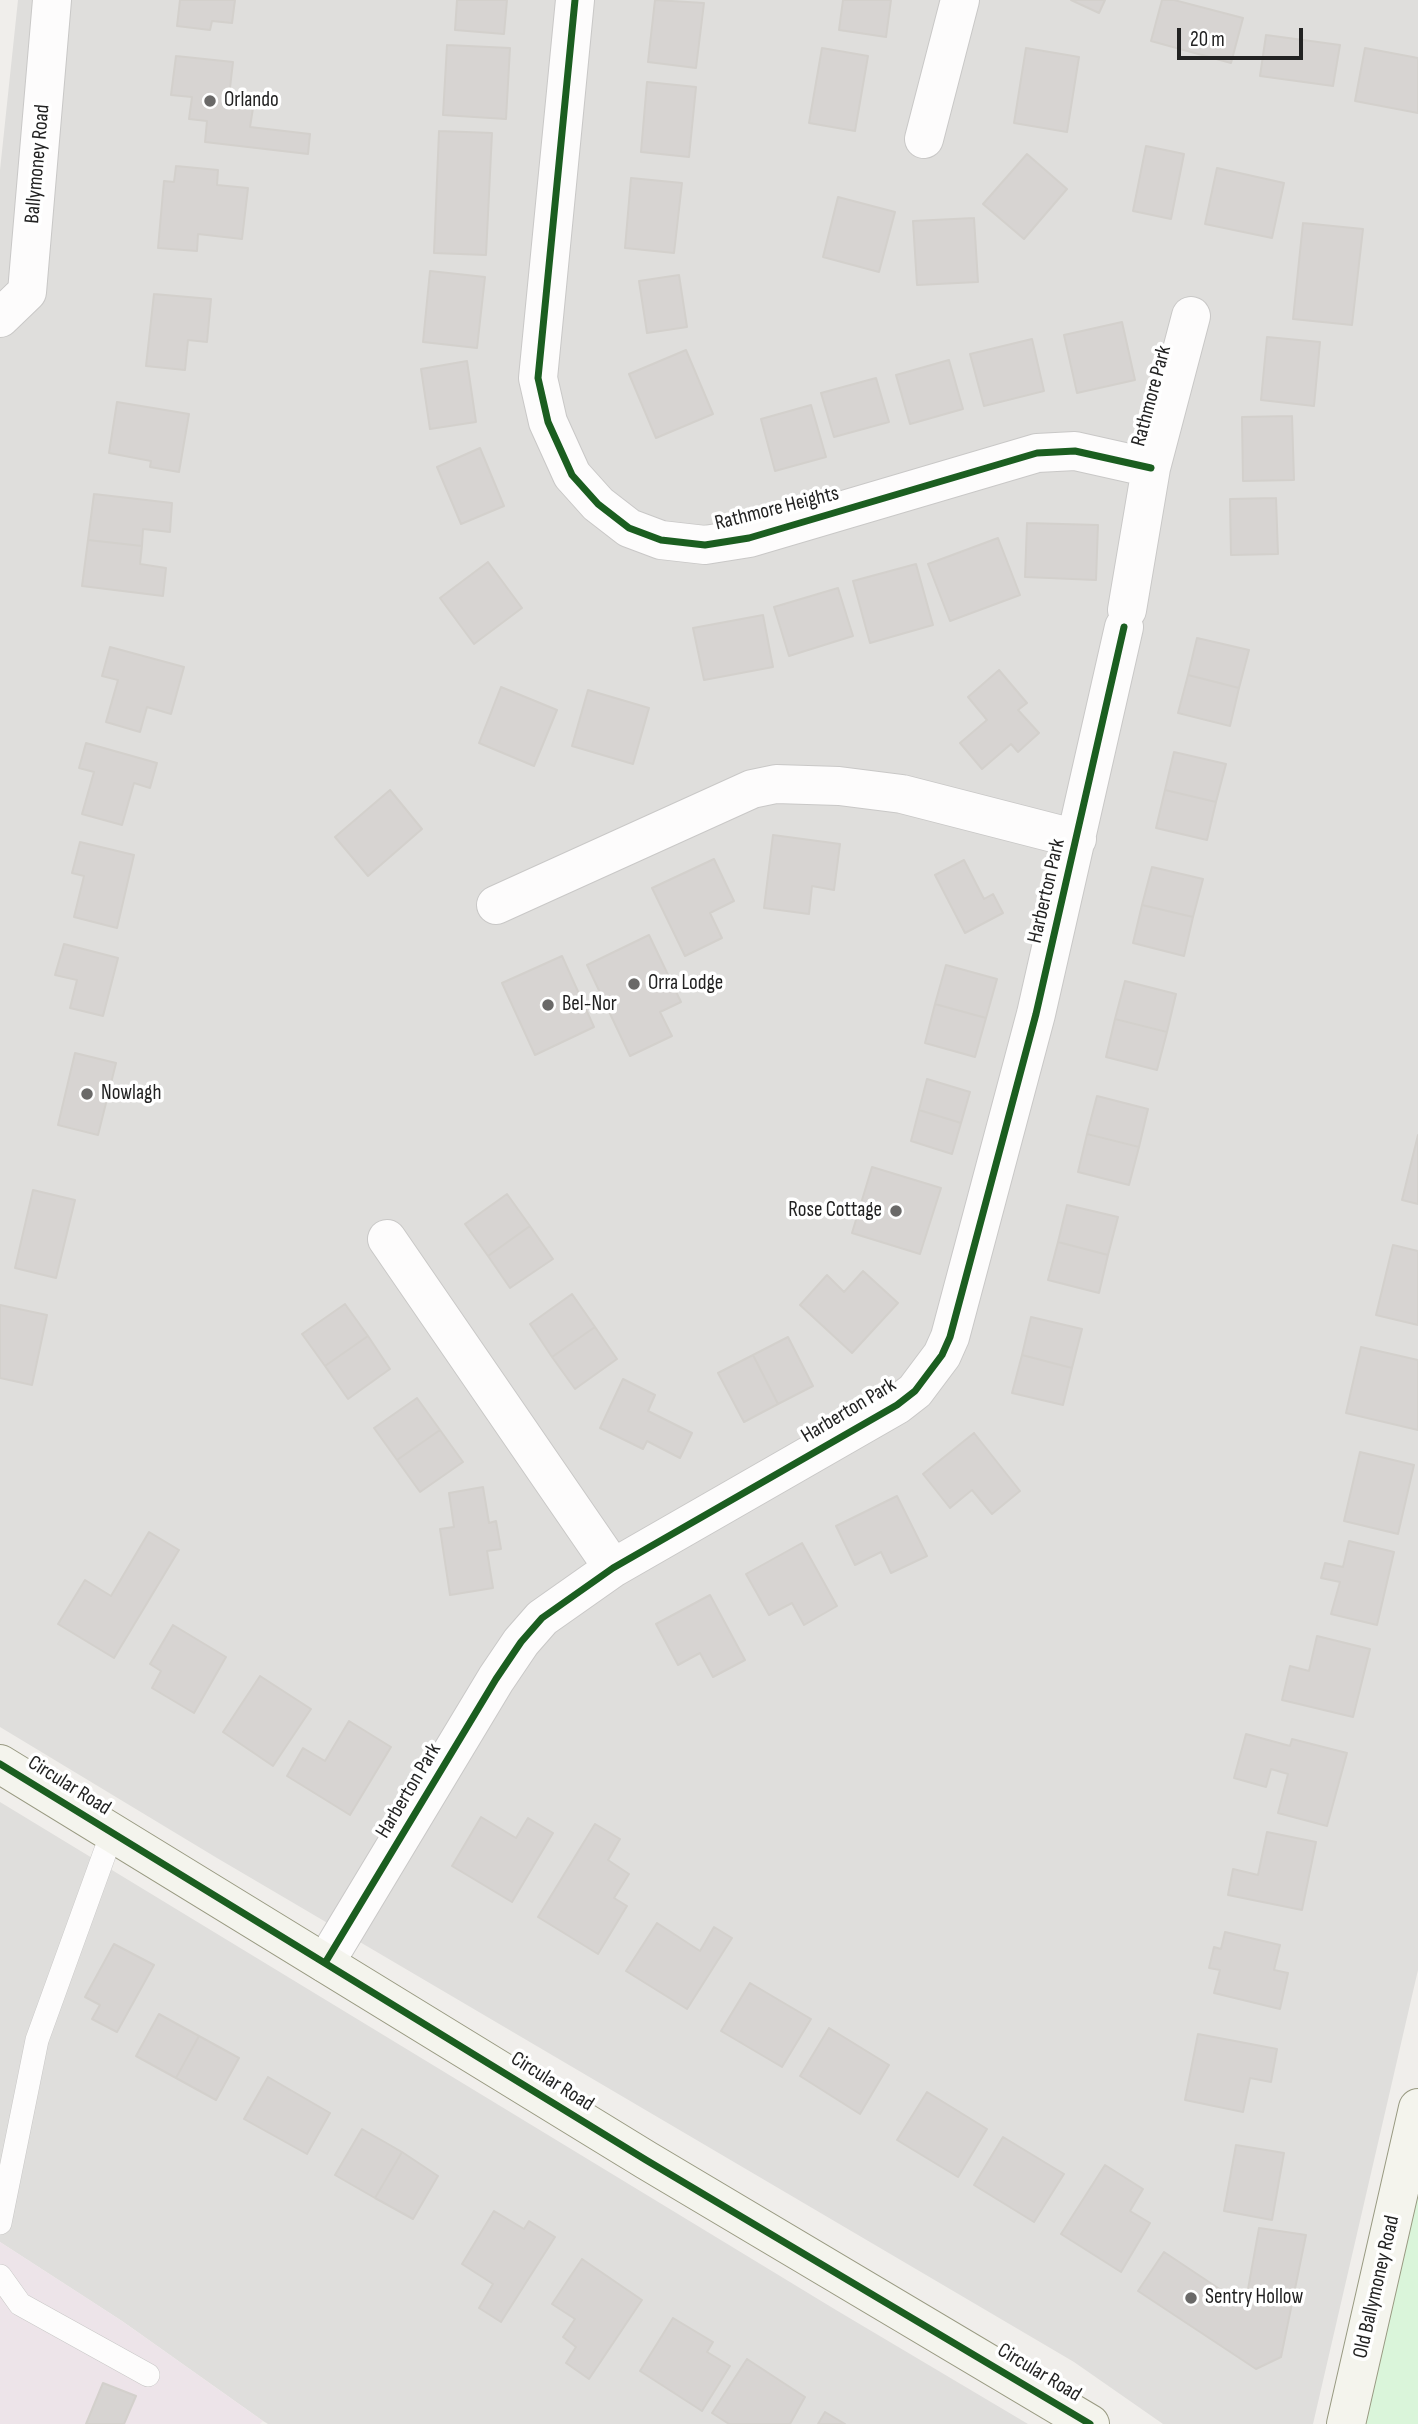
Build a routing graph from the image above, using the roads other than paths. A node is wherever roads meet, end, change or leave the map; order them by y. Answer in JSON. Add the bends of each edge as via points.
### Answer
{"nodes":[{"id":1,"x":52,"y":0,"type":"edge"},
{"id":2,"x":575,"y":0,"type":"edge"},
{"id":3,"x":960,"y":0,"type":"edge"},
{"id":4,"x":924,"y":139,"type":"dead end"},
{"id":5,"x":1191,"y":316,"type":"dead end"},
{"id":6,"x":0,"y":318,"type":"edge"},
{"id":7,"x":1151,"y":468,"type":"junction"},
{"id":8,"x":1126,"y":618,"type":"joint"},
{"id":9,"x":1077,"y":839,"type":"junction"},
{"id":10,"x":496,"y":905,"type":"dead end"},
{"id":11,"x":387,"y":1239,"type":"dead end"},
{"id":12,"x":613,"y":1568,"type":"junction"},
{"id":13,"x":0,"y":1764,"type":"edge"},
{"id":14,"x":112,"y":1833,"type":"junction"},
{"id":15,"x":325,"y":1963,"type":"junction"},
{"id":16,"x":1418,"y":2108,"type":"edge"},
{"id":17,"x":0,"y":2223,"type":"edge"},
{"id":18,"x":0,"y":2276,"type":"edge"},
{"id":19,"x":148,"y":2375,"type":"dead end"},
{"id":20,"x":1090,"y":2424,"type":"edge"},
{"id":21,"x":1346,"y":2424,"type":"edge"}],
"edges":[{"from":1,"to":6,"type":"street","name":"Ballymoney Road","via":[[27,292]]},
{"from":2,"to":7,"type":"street","name":"Rathmore Heights","via":[[538,377],[548,422],[572,475],[598,504],[629,528],[661,540],[705,545],[749,538],[1037,453],[1076,451]]},
{"from":3,"to":4,"type":"street"},
{"from":5,"to":7,"type":"street","name":"Rathmore Park"},
{"from":7,"to":8,"type":"street","name":"Rathmore Park"},
{"from":8,"to":9,"type":"street","name":"Harberton Park"},
{"from":9,"to":10,"type":"street","name":"Harberton Park","via":[[902,794],[776,784],[752,789]]},
{"from":9,"to":12,"type":"street","name":"Harberton Park","via":[[1036,1014],[950,1337],[930,1373],[897,1405]]},
{"from":11,"to":12,"type":"street"},
{"from":12,"to":15,"type":"street","name":"Harberton Park","via":[[551,1610],[521,1642]]},
{"from":13,"to":14,"type":"street","name":"Circular Road"},
{"from":14,"to":15,"type":"street","name":"Circular Road"},
{"from":14,"to":17,"type":"lane","via":[[37,2040]]},
{"from":15,"to":20,"type":"street","name":"Circular Road"},
{"from":16,"to":21,"type":"street","name":"Old Ballymoney Road"},
{"from":18,"to":19,"type":"lane","via":[[20,2304]]}]}
